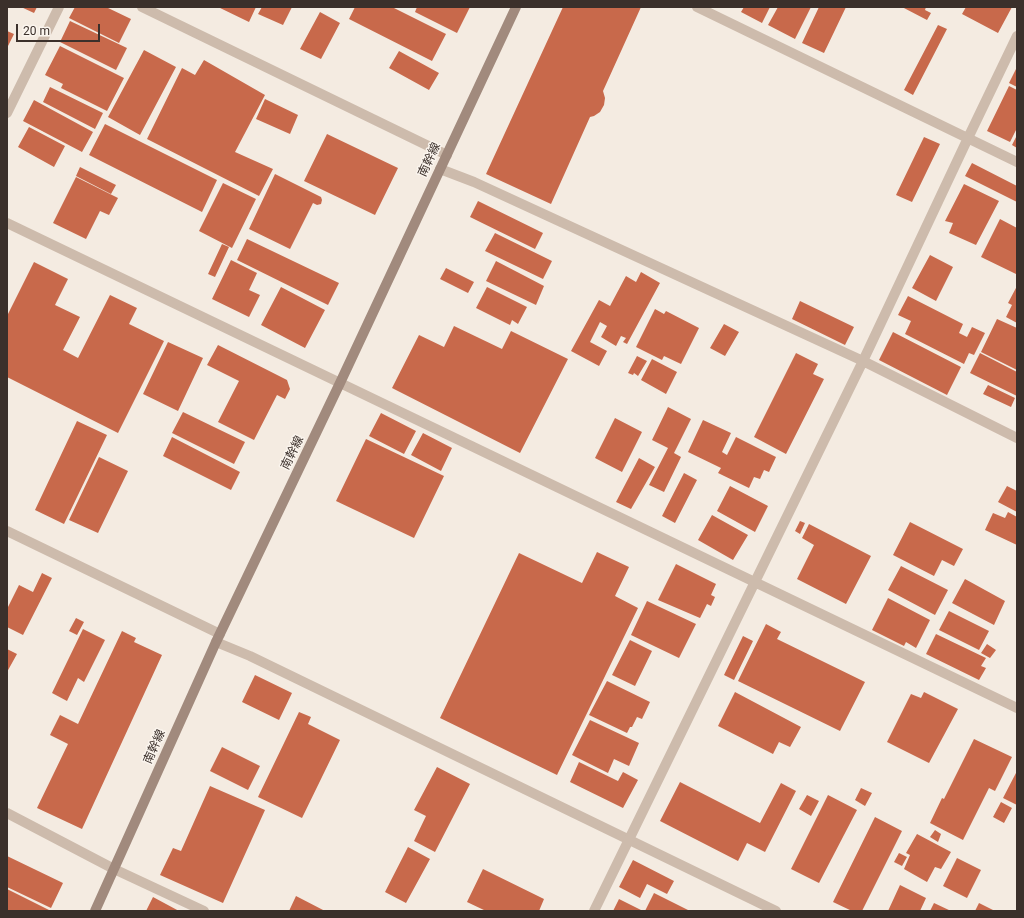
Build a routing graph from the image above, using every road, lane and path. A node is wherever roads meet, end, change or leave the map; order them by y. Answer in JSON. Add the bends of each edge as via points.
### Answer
{"nodes":[{"id":1,"x":59,"y":7,"type":"edge"},
{"id":2,"x":142,"y":7,"type":"edge"},
{"id":3,"x":516,"y":7,"type":"edge"},
{"id":4,"x":697,"y":7,"type":"edge"},
{"id":5,"x":1017,"y":36,"type":"edge"},
{"id":6,"x":7,"y":113,"type":"edge"},
{"id":7,"x":968,"y":138,"type":"junction"},
{"id":8,"x":446,"y":155,"type":"junction"},
{"id":9,"x":1017,"y":162,"type":"edge"},
{"id":10,"x":440,"y":169,"type":"junction"},
{"id":11,"x":7,"y":223,"type":"edge"},
{"id":12,"x":863,"y":361,"type":"junction"},
{"id":13,"x":340,"y":384,"type":"junction"},
{"id":14,"x":1017,"y":438,"type":"edge"},
{"id":15,"x":7,"y":531,"type":"edge"},
{"id":16,"x":755,"y":581,"type":"junction"},
{"id":17,"x":218,"y":638,"type":"junction"},
{"id":18,"x":1017,"y":708,"type":"edge"},
{"id":19,"x":7,"y":813,"type":"edge"},
{"id":20,"x":629,"y":840,"type":"junction"},
{"id":21,"x":114,"y":869,"type":"junction"},
{"id":22,"x":94,"y":911,"type":"edge"},
{"id":23,"x":204,"y":911,"type":"edge"},
{"id":24,"x":594,"y":911,"type":"edge"},
{"id":25,"x":776,"y":911,"type":"edge"}],
"edges":[{"from":1,"to":6,"type":"street"},
{"from":2,"to":8,"type":"street"},
{"from":3,"to":8,"type":"main road","name":"南幹線"},
{"from":4,"to":7,"type":"street"},
{"from":5,"to":7,"type":"street"},
{"from":7,"to":9,"type":"street"},
{"from":7,"to":12,"type":"street"},
{"from":8,"to":10,"type":"main road","name":"南幹線"},
{"from":10,"to":12,"type":"street","via":[[474,182]]},
{"from":10,"to":13,"type":"main road","name":"南幹線"},
{"from":11,"to":13,"type":"street"},
{"from":12,"to":14,"type":"street"},
{"from":12,"to":16,"type":"street"},
{"from":13,"to":16,"type":"street"},
{"from":13,"to":17,"type":"main road","name":"南幹線"},
{"from":15,"to":17,"type":"street"},
{"from":16,"to":18,"type":"street"},
{"from":16,"to":20,"type":"street"},
{"from":17,"to":20,"type":"street","via":[[257,660]]},
{"from":17,"to":21,"type":"main road","name":"南幹線"},
{"from":19,"to":21,"type":"street"},
{"from":20,"to":24,"type":"street"},
{"from":20,"to":25,"type":"street"},
{"from":21,"to":22,"type":"main road","name":"南幹線"},
{"from":21,"to":23,"type":"street"}]}
